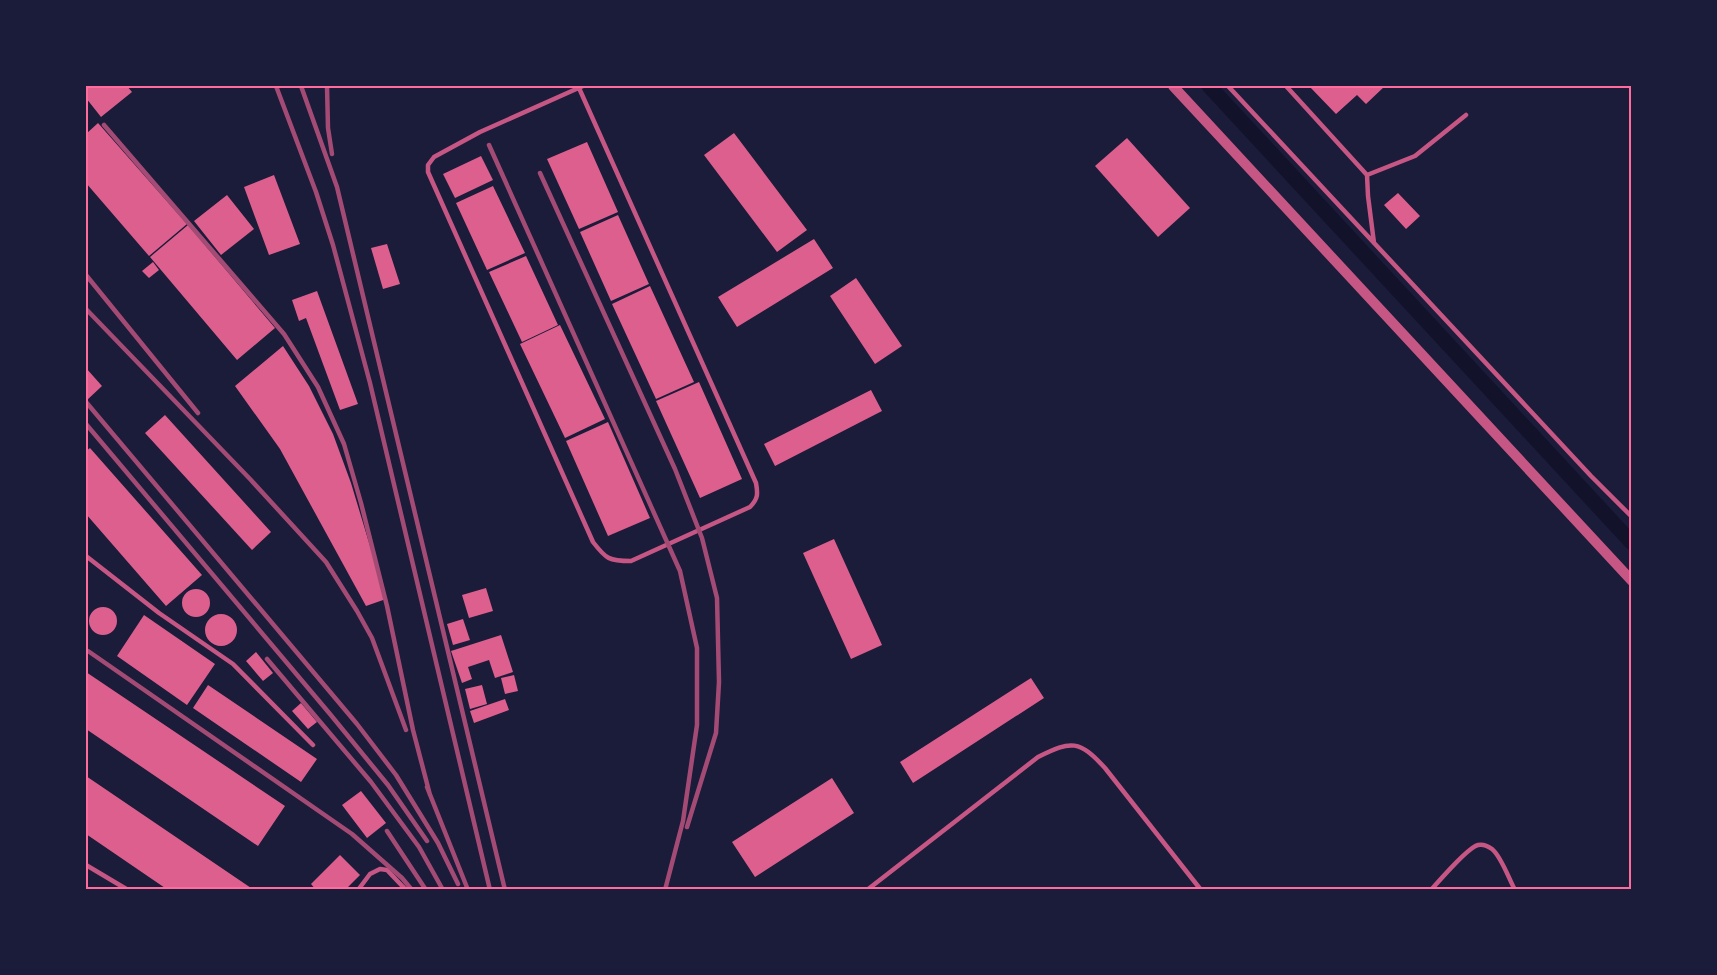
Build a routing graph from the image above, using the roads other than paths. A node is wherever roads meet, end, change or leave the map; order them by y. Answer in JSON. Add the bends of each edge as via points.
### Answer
{"nodes":[{"id":1,"x":1173,"y":86,"type":"edge"},
{"id":2,"x":1228,"y":86,"type":"edge"},
{"id":3,"x":1286,"y":86,"type":"edge"},
{"id":4,"x":581,"y":87,"type":"edge"},
{"id":5,"x":1466,"y":115,"type":"dead end"},
{"id":6,"x":1367,"y":175,"type":"junction"},
{"id":7,"x":1374,"y":243,"type":"junction"},
{"id":8,"x":1632,"y":517,"type":"edge"},
{"id":9,"x":86,"y":556,"type":"edge"},
{"id":10,"x":1632,"y":581,"type":"edge"},
{"id":11,"x":313,"y":746,"type":"dead end"},
{"id":12,"x":86,"y":865,"type":"edge"},
{"id":13,"x":128,"y":890,"type":"edge"},
{"id":14,"x":358,"y":890,"type":"edge"},
{"id":15,"x":406,"y":890,"type":"edge"},
{"id":16,"x":867,"y":890,"type":"edge"},
{"id":17,"x":1201,"y":890,"type":"edge"},
{"id":18,"x":1431,"y":890,"type":"edge"},
{"id":19,"x":1515,"y":890,"type":"edge"}],
"edges":[{"from":1,"to":10,"type":"street"},
{"from":2,"to":7,"type":"lane"},
{"from":3,"to":6,"type":"lane"},
{"from":4,"to":4,"type":"lane","via":[[443,152],[434,157],[428,172],[593,542],[602,555],[615,561],[631,561],[750,507],[758,492]]},
{"from":5,"to":6,"type":"lane","via":[[1415,156]]},
{"from":6,"to":7,"type":"lane"},
{"from":7,"to":8,"type":"lane"},
{"from":9,"to":11,"type":"lane","via":[[233,664]]},
{"from":12,"to":13,"type":"lane"},
{"from":14,"to":15,"type":"lane","via":[[370,874],[380,869],[387,870]]},
{"from":16,"to":17,"type":"lane","via":[[1038,757],[1070,744],[1090,751],[1106,768]]},
{"from":18,"to":19,"type":"lane","via":[[1469,850],[1484,845],[1497,855]]}]}
